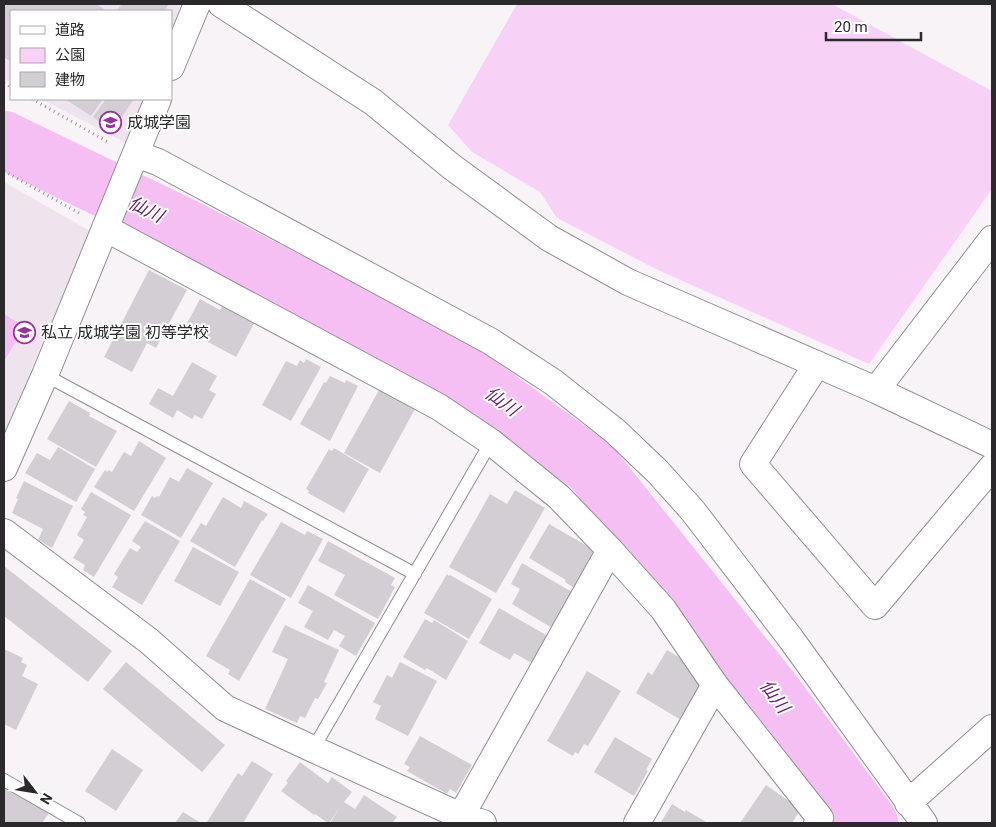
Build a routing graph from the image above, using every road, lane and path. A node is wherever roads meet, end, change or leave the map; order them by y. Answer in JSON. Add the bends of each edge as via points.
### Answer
{"nodes":[{"id":1,"x":197,"y":4,"type":"edge"},
{"id":2,"x":221,"y":4,"type":"edge"},
{"id":3,"x":172,"y":65,"type":"edge"},
{"id":4,"x":34,"y":100,"type":"edge"},
{"id":5,"x":158,"y":100,"type":"edge"},
{"id":6,"x":134,"y":157,"type":"junction"},
{"id":7,"x":4,"y":171,"type":"edge"},
{"id":8,"x":107,"y":224,"type":"junction"},
{"id":9,"x":992,"y":239,"type":"edge"},
{"id":10,"x":817,"y":364,"type":"junction"},
{"id":11,"x":46,"y":375,"type":"junction"},
{"id":12,"x":876,"y":390,"type":"junction"},
{"id":13,"x":491,"y":442,"type":"junction"},
{"id":14,"x":992,"y":445,"type":"edge"},
{"id":15,"x":992,"y":467,"type":"edge"},
{"id":16,"x":4,"y":468,"type":"edge"},
{"id":17,"x":4,"y":532,"type":"edge"},
{"id":18,"x":610,"y":550,"type":"junction"},
{"id":19,"x":415,"y":574,"type":"junction"},
{"id":20,"x":715,"y":685,"type":"junction"},
{"id":21,"x":992,"y":728,"type":"edge"},
{"id":22,"x":313,"y":750,"type":"junction"},
{"id":23,"x":4,"y":780,"type":"edge"},
{"id":24,"x":908,"y":803,"type":"junction"},
{"id":25,"x":472,"y":820,"type":"edge"},
{"id":26,"x":79,"y":823,"type":"edge"},
{"id":27,"x":637,"y":823,"type":"edge"},
{"id":28,"x":817,"y":823,"type":"edge"},
{"id":29,"x":924,"y":823,"type":"edge"}],
"edges":[{"from":1,"to":3,"type":"street"},
{"from":2,"to":10,"type":"street","via":[[373,102],[452,167],[549,238],[628,282]]},
{"from":4,"to":6,"type":"path"},
{"from":5,"to":6,"type":"street"},
{"from":6,"to":8,"type":"street"},
{"from":6,"to":24,"type":"street","via":[[167,167],[490,341],[553,382],[615,432],[693,511],[791,639]]},
{"from":7,"to":8,"type":"path","via":[[81,214]]},
{"from":8,"to":11,"type":"street"},
{"from":8,"to":13,"type":"street","via":[[439,407]]},
{"from":9,"to":12,"type":"street"},
{"from":10,"to":12,"type":"street"},
{"from":10,"to":15,"type":"street","via":[[753,464],[875,606]]},
{"from":11,"to":16,"type":"street"},
{"from":11,"to":19,"type":"lane"},
{"from":12,"to":14,"type":"street"},
{"from":13,"to":18,"type":"street","via":[[559,497]]},
{"from":13,"to":19,"type":"lane"},
{"from":17,"to":22,"type":"street","via":[[149,641],[225,708]]},
{"from":18,"to":20,"type":"street","via":[[663,609]]},
{"from":18,"to":25,"type":"street"},
{"from":19,"to":22,"type":"lane"},
{"from":20,"to":27,"type":"street"},
{"from":20,"to":28,"type":"street","via":[[820,818]]},
{"from":21,"to":24,"type":"street"},
{"from":22,"to":25,"type":"street"},
{"from":23,"to":26,"type":"lane"},
{"from":24,"to":29,"type":"street"}]}
